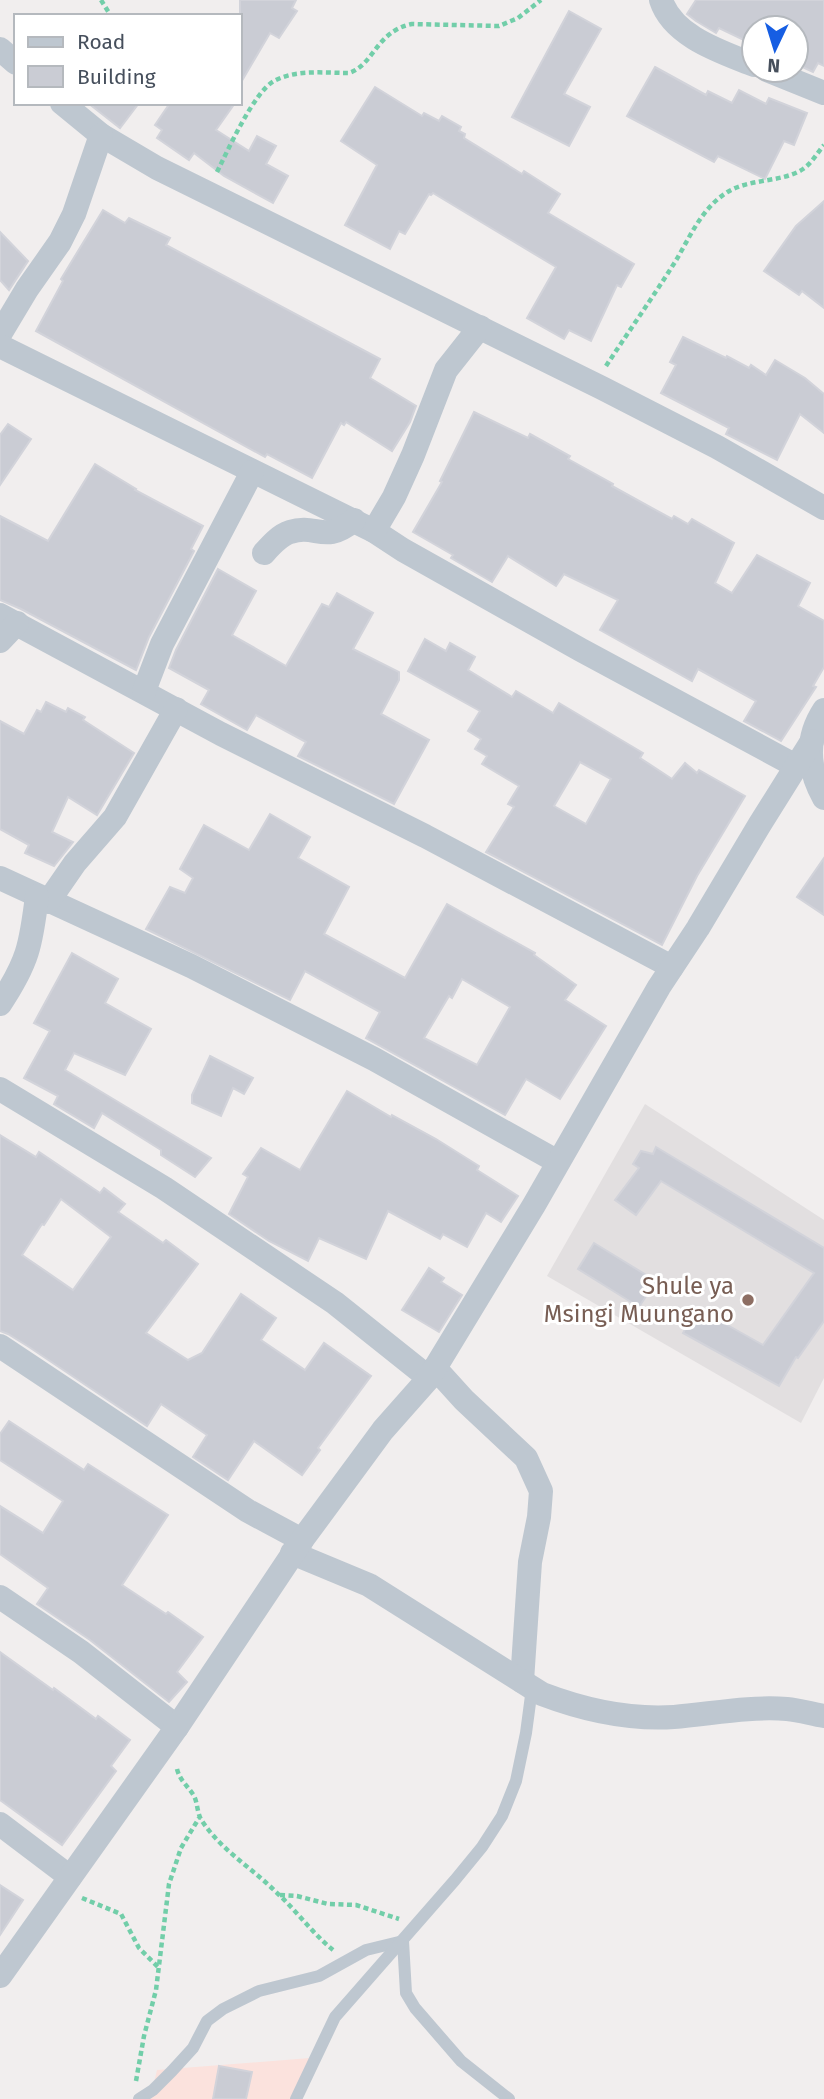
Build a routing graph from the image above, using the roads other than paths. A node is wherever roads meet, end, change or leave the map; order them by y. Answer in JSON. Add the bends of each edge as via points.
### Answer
{"nodes":[{"id":1,"x":661,"y":0,"type":"edge"},
{"id":2,"x":0,"y":50,"type":"edge"},
{"id":3,"x":740,"y":59,"type":"edge"},
{"id":4,"x":14,"y":61,"type":"edge"},
{"id":5,"x":802,"y":84,"type":"edge"},
{"id":6,"x":824,"y":93,"type":"edge"},
{"id":7,"x":64,"y":105,"type":"edge"},
{"id":8,"x":101,"y":135,"type":"junction"},
{"id":9,"x":480,"y":327,"type":"junction"},
{"id":10,"x":0,"y":334,"type":"edge"},
{"id":11,"x":0,"y":346,"type":"edge"},
{"id":12,"x":252,"y":472,"type":"junction"},
{"id":13,"x":824,"y":508,"type":"edge"},
{"id":14,"x":364,"y":526,"type":"junction"},
{"id":15,"x":264,"y":553,"type":"dead end"},
{"id":16,"x":6,"y":626,"type":"edge"},
{"id":17,"x":144,"y":691,"type":"junction"},
{"id":18,"x":176,"y":709,"type":"junction"},
{"id":19,"x":824,"y":710,"type":"edge"},
{"id":20,"x":812,"y":741,"type":"junction"},
{"id":21,"x":796,"y":766,"type":"junction"},
{"id":22,"x":824,"y":799,"type":"edge"},
{"id":23,"x":0,"y":878,"type":"edge"},
{"id":24,"x":43,"y":899,"type":"junction"},
{"id":25,"x":672,"y":967,"type":"junction"},
{"id":26,"x":0,"y":1003,"type":"edge"},
{"id":27,"x":0,"y":1089,"type":"edge"},
{"id":28,"x":558,"y":1162,"type":"junction"},
{"id":29,"x":0,"y":1346,"type":"edge"},
{"id":30,"x":432,"y":1373,"type":"junction"},
{"id":31,"x":297,"y":1547,"type":"junction"},
{"id":32,"x":0,"y":1597,"type":"edge"},
{"id":33,"x":527,"y":1684,"type":"junction"},
{"id":34,"x":824,"y":1716,"type":"edge"},
{"id":35,"x":175,"y":1730,"type":"junction"},
{"id":36,"x":0,"y":1824,"type":"edge"},
{"id":37,"x":67,"y":1882,"type":"junction"},
{"id":38,"x":402,"y":1941,"type":"junction"},
{"id":39,"x":0,"y":1976,"type":"edge"},
{"id":40,"x":137,"y":2095,"type":"edge"},
{"id":41,"x":296,"y":2099,"type":"edge"},
{"id":42,"x":509,"y":2099,"type":"edge"}],
"edges":[{"from":1,"to":3,"type":"street","via":[[680,28]]},
{"from":2,"to":4,"type":"street"},
{"from":5,"to":6,"type":"street"},
{"from":7,"to":8,"type":"street"},
{"from":8,"to":9,"type":"street","via":[[157,168]]},
{"from":8,"to":10,"type":"street","via":[[74,215]]},
{"from":9,"to":13,"type":"street","via":[[717,447]]},
{"from":9,"to":14,"type":"street","via":[[446,370],[414,455]]},
{"from":11,"to":12,"type":"street"},
{"from":12,"to":14,"type":"street"},
{"from":12,"to":17,"type":"street","via":[[162,645]]},
{"from":14,"to":15,"type":"street","via":[[334,533],[290,532]]},
{"from":14,"to":21,"type":"street"},
{"from":16,"to":17,"type":"street"},
{"from":17,"to":18,"type":"street"},
{"from":18,"to":24,"type":"street","via":[[115,817]]},
{"from":18,"to":25,"type":"street"},
{"from":19,"to":20,"type":"street","via":[[813,727]]},
{"from":20,"to":21,"type":"street"},
{"from":20,"to":22,"type":"street","via":[[813,776]]},
{"from":21,"to":25,"type":"street"},
{"from":23,"to":24,"type":"street"},
{"from":24,"to":26,"type":"street","via":[[25,962]]},
{"from":24,"to":28,"type":"street","via":[[191,966],[362,1053]]},
{"from":25,"to":28,"type":"street"},
{"from":27,"to":30,"type":"street","via":[[164,1188]]},
{"from":28,"to":30,"type":"street"},
{"from":29,"to":31,"type":"street"},
{"from":30,"to":31,"type":"street","via":[[383,1430]]},
{"from":30,"to":33,"type":"street","via":[[526,1458],[541,1491],[530,1562]]},
{"from":31,"to":33,"type":"street","via":[[369,1585]]},
{"from":31,"to":35,"type":"street"},
{"from":32,"to":35,"type":"street","via":[[81,1652]]},
{"from":33,"to":34,"type":"street","via":[[573,1706],[618,1716],[788,1709]]},
{"from":33,"to":38,"type":"lane","via":[[526,1733],[516,1781],[502,1816],[482,1847]]},
{"from":35,"to":37,"type":"street"},
{"from":36,"to":37,"type":"street"},
{"from":37,"to":39,"type":"street"},
{"from":38,"to":40,"type":"lane","via":[[366,1950],[318,1976],[259,1991],[223,2009],[207,2021],[172,2071],[153,2090]]},
{"from":38,"to":41,"type":"lane","via":[[335,2017]]},
{"from":38,"to":42,"type":"lane","via":[[406,1993],[415,2008],[461,2061]]}]}
